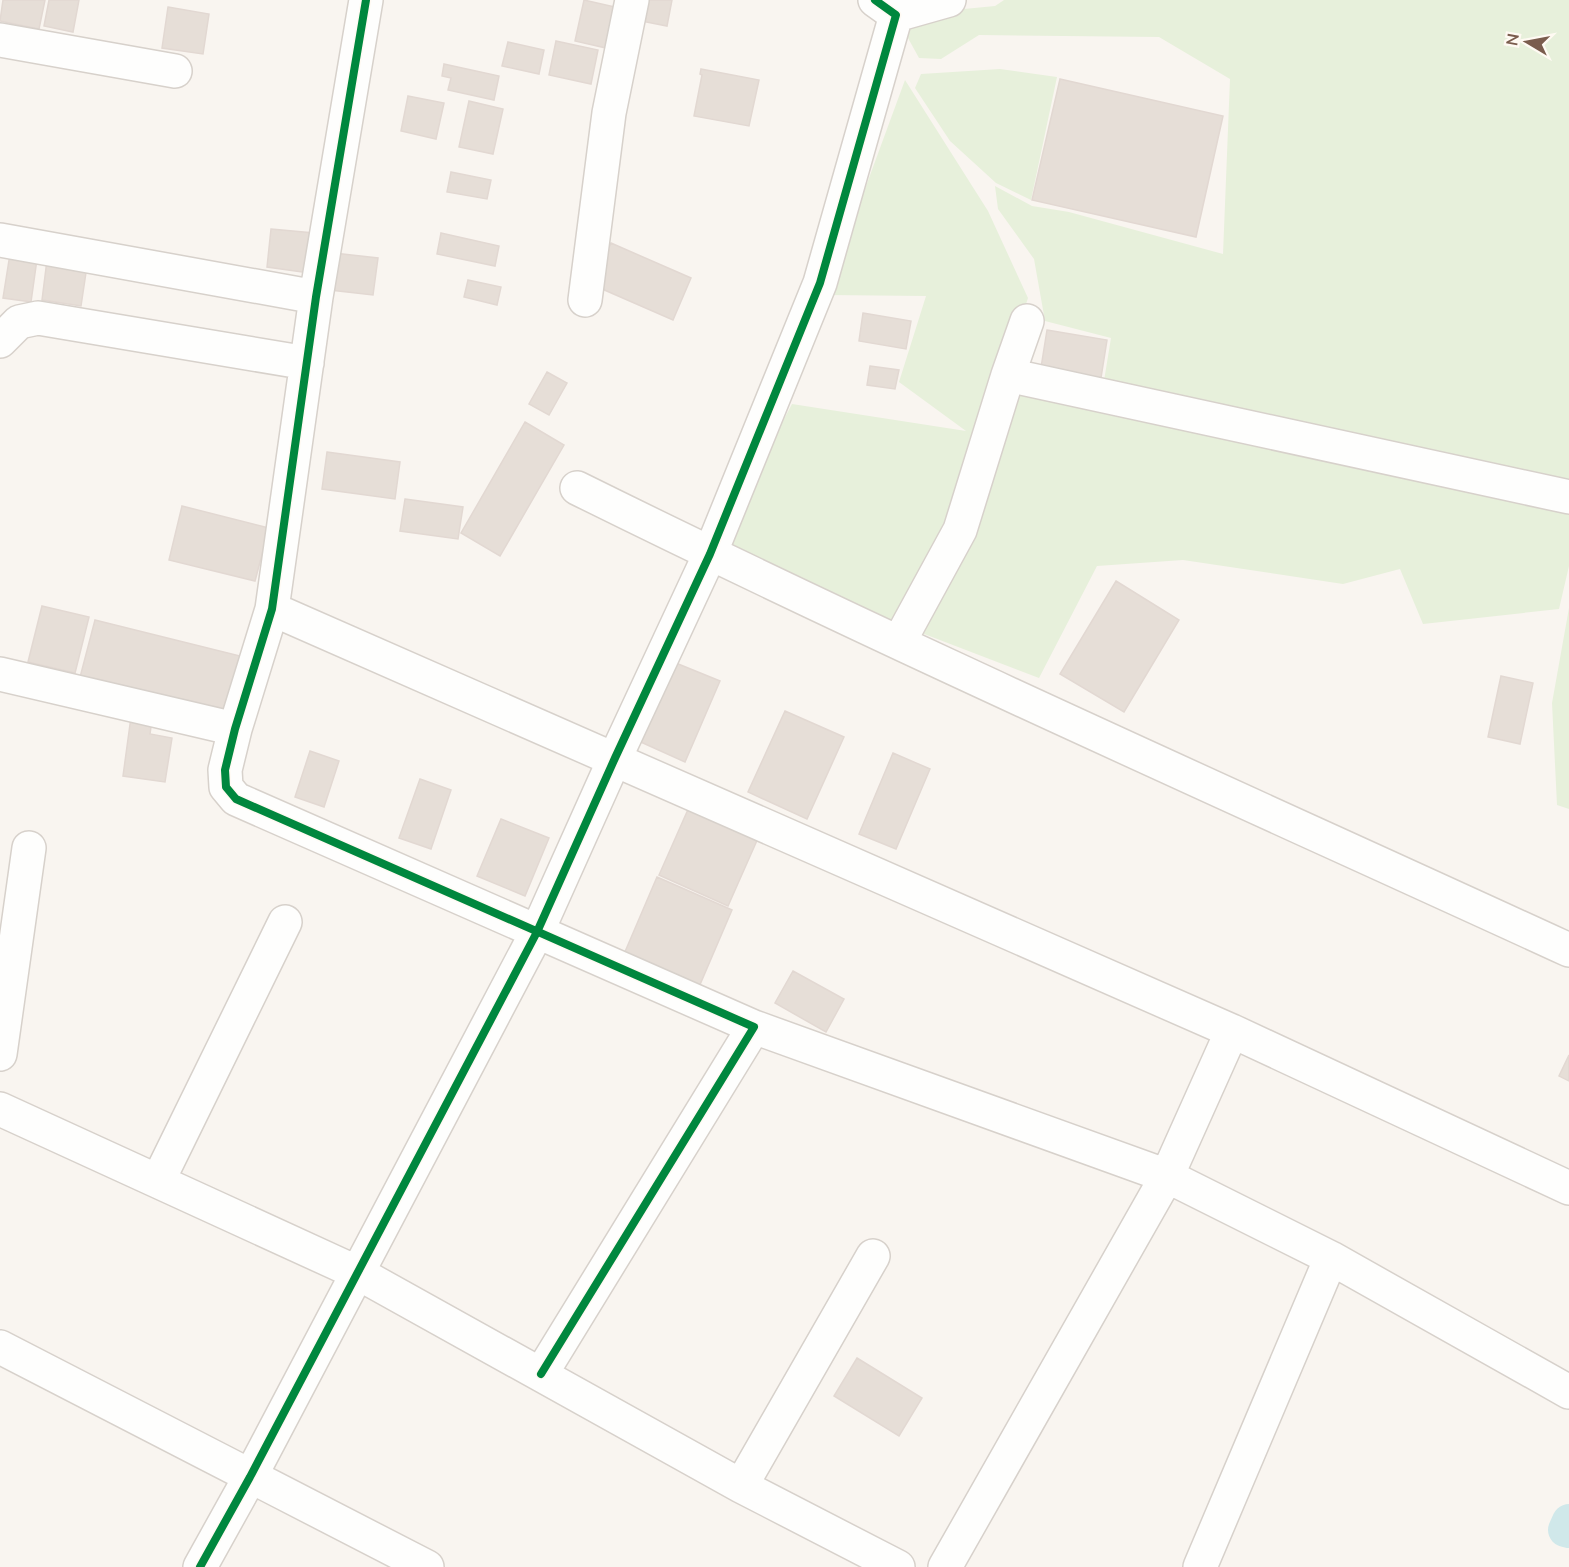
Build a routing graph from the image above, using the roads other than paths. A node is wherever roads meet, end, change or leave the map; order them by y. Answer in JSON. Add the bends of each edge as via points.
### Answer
{"nodes":[{"id":1,"x":366,"y":0,"type":"edge"},
{"id":2,"x":632,"y":0,"type":"edge"},
{"id":3,"x":949,"y":0,"type":"edge"},
{"id":4,"x":881,"y":4,"type":"edge"},
{"id":5,"x":0,"y":39,"type":"edge"},
{"id":6,"x":175,"y":71,"type":"dead end"},
{"id":7,"x":0,"y":240,"type":"edge"},
{"id":8,"x":316,"y":297,"type":"junction"},
{"id":9,"x":585,"y":300,"type":"dead end"},
{"id":10,"x":1028,"y":321,"type":"dead end"},
{"id":11,"x":0,"y":341,"type":"edge"},
{"id":12,"x":307,"y":363,"type":"junction"},
{"id":13,"x":1008,"y":375,"type":"junction"},
{"id":14,"x":577,"y":488,"type":"dead end"},
{"id":15,"x":1569,"y":497,"type":"edge"},
{"id":16,"x":710,"y":554,"type":"junction"},
{"id":17,"x":272,"y":609,"type":"junction"},
{"id":18,"x":899,"y":642,"type":"junction"},
{"id":19,"x":0,"y":674,"type":"edge"},
{"id":20,"x":235,"y":729,"type":"junction"},
{"id":21,"x":615,"y":758,"type":"junction"},
{"id":22,"x":29,"y":848,"type":"dead end"},
{"id":23,"x":285,"y":922,"type":"dead end"},
{"id":24,"x":537,"y":932,"type":"junction"},
{"id":25,"x":1569,"y":950,"type":"edge"},
{"id":26,"x":753,"y":1027,"type":"junction"},
{"id":27,"x":1232,"y":1032,"type":"junction"},
{"id":28,"x":0,"y":1054,"type":"edge"},
{"id":29,"x":0,"y":1109,"type":"edge"},
{"id":30,"x":1167,"y":1176,"type":"junction"},
{"id":31,"x":158,"y":1181,"type":"junction"},
{"id":32,"x":1569,"y":1188,"type":"edge"},
{"id":33,"x":873,"y":1256,"type":"dead end"},
{"id":34,"x":1331,"y":1258,"type":"junction"},
{"id":35,"x":358,"y":1273,"type":"junction"},
{"id":36,"x":0,"y":1347,"type":"edge"},
{"id":37,"x":541,"y":1374,"type":"junction"},
{"id":38,"x":1569,"y":1392,"type":"edge"},
{"id":39,"x":250,"y":1477,"type":"junction"},
{"id":40,"x":741,"y":1486,"type":"junction"},
{"id":41,"x":200,"y":1567,"type":"edge"},
{"id":42,"x":427,"y":1567,"type":"edge"},
{"id":43,"x":898,"y":1567,"type":"edge"},
{"id":44,"x":945,"y":1567,"type":"edge"},
{"id":45,"x":1200,"y":1567,"type":"edge"}],
"edges":[{"from":1,"to":8,"type":"street"},
{"from":2,"to":9,"type":"street","via":[[609,113]]},
{"from":3,"to":4,"type":"street"},
{"from":4,"to":16,"type":"street","via":[[820,283]]},
{"from":5,"to":6,"type":"street"},
{"from":7,"to":8,"type":"street"},
{"from":8,"to":12,"type":"street"},
{"from":10,"to":13,"type":"street"},
{"from":11,"to":12,"type":"street","via":[[19,322],[38,318]]},
{"from":12,"to":17,"type":"street"},
{"from":13,"to":15,"type":"street"},
{"from":13,"to":18,"type":"street","via":[[960,530]]},
{"from":14,"to":16,"type":"street"},
{"from":16,"to":18,"type":"street"},
{"from":16,"to":21,"type":"street"},
{"from":17,"to":20,"type":"street"},
{"from":17,"to":21,"type":"street"},
{"from":18,"to":25,"type":"street"},
{"from":19,"to":20,"type":"street"},
{"from":20,"to":24,"type":"street","via":[[225,770],[226,787],[236,799]]},
{"from":21,"to":24,"type":"street"},
{"from":21,"to":27,"type":"street"},
{"from":22,"to":28,"type":"street"},
{"from":23,"to":31,"type":"street"},
{"from":24,"to":26,"type":"street"},
{"from":24,"to":35,"type":"street"},
{"from":26,"to":30,"type":"street"},
{"from":26,"to":37,"type":"street"},
{"from":27,"to":30,"type":"street"},
{"from":27,"to":32,"type":"street"},
{"from":29,"to":31,"type":"street"},
{"from":30,"to":34,"type":"street"},
{"from":30,"to":44,"type":"street"},
{"from":31,"to":35,"type":"street"},
{"from":33,"to":40,"type":"street"},
{"from":34,"to":38,"type":"street"},
{"from":34,"to":45,"type":"street"},
{"from":35,"to":37,"type":"street"},
{"from":35,"to":39,"type":"street"},
{"from":36,"to":39,"type":"street"},
{"from":37,"to":40,"type":"street"},
{"from":39,"to":41,"type":"street"},
{"from":39,"to":42,"type":"street"},
{"from":40,"to":43,"type":"street"}]}
